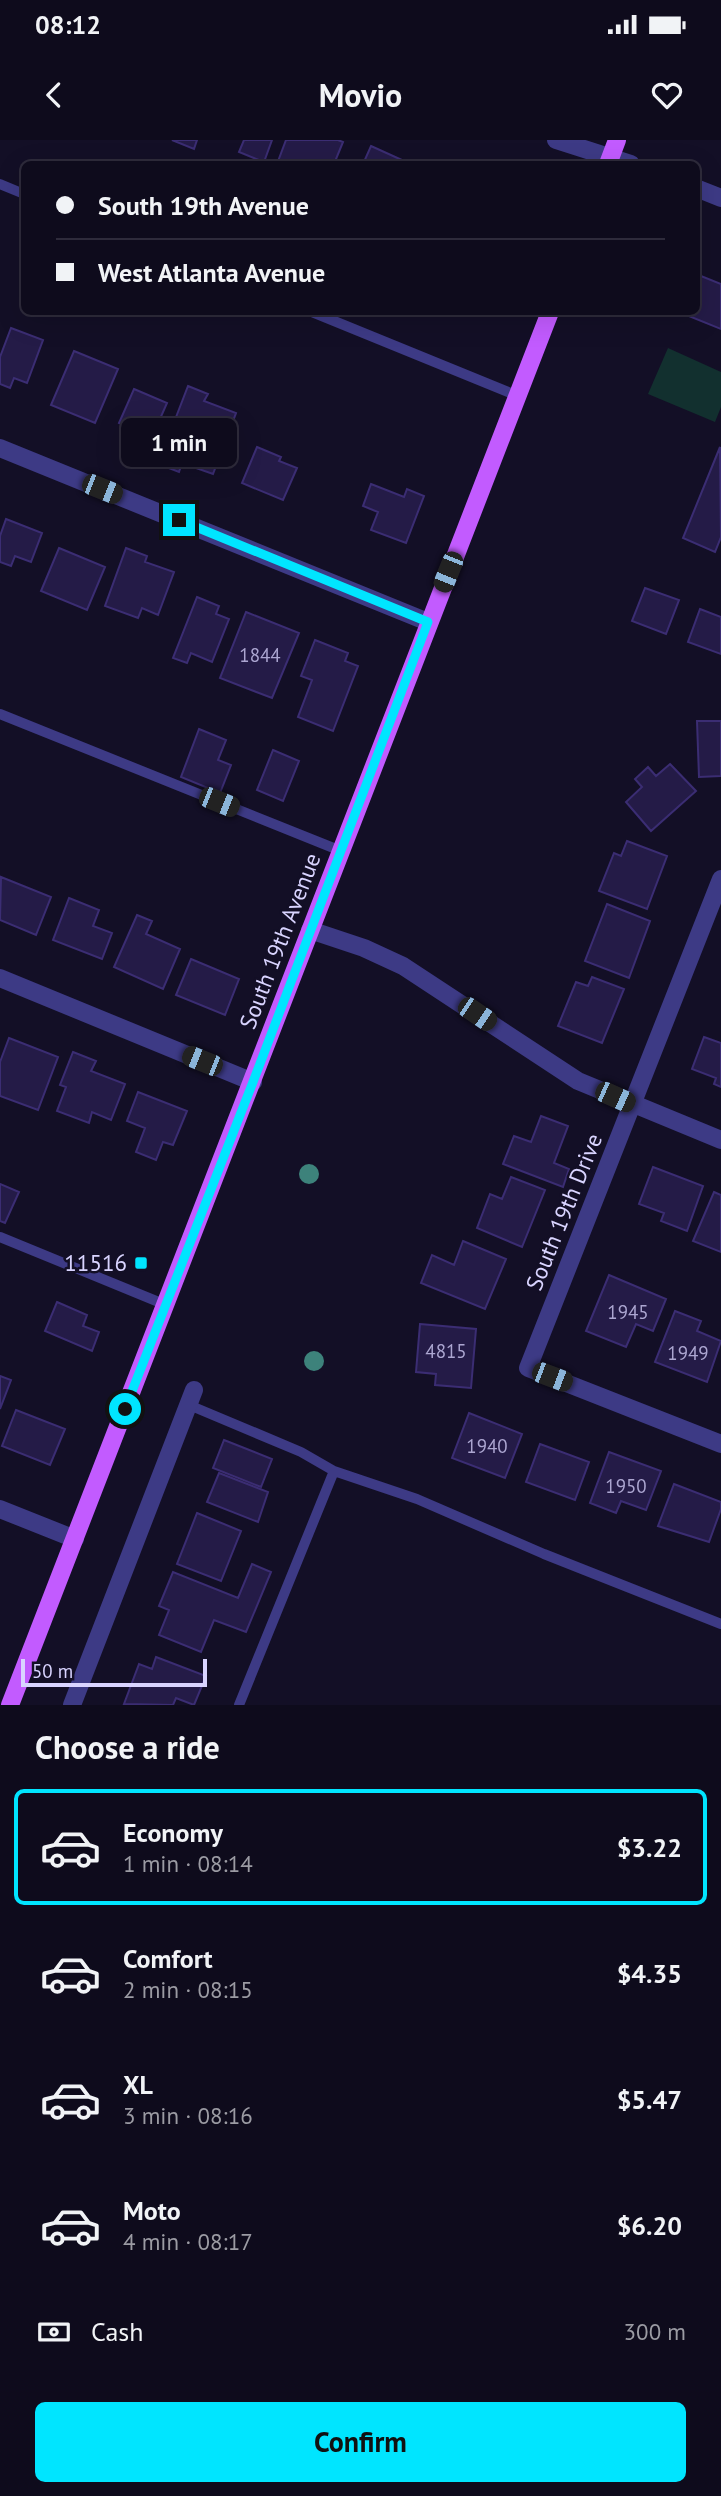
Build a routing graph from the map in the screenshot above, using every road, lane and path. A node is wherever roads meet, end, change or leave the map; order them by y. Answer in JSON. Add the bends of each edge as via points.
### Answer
{"nodes":[{"id":1,"x":556,"y":140,"type":"edge"},
{"id":2,"x":617,"y":140,"type":"edge"},
{"id":3,"x":609,"y":161,"type":"edge"},
{"id":4,"x":0,"y":184,"type":"edge"},
{"id":5,"x":700,"y":190,"type":"edge"},
{"id":6,"x":21,"y":193,"type":"edge"},
{"id":7,"x":721,"y":198,"type":"edge"},
{"id":8,"x":319,"y":315,"type":"edge"},
{"id":9,"x":549,"y":315,"type":"edge"},
{"id":10,"x":518,"y":396,"type":"junction"},
{"id":11,"x":0,"y":448,"type":"edge"},
{"id":12,"x":428,"y":622,"type":"junction"},
{"id":13,"x":0,"y":714,"type":"edge"},
{"id":14,"x":341,"y":851,"type":"junction"},
{"id":15,"x":721,"y":879,"type":"edge"},
{"id":16,"x":310,"y":930,"type":"junction"},
{"id":17,"x":0,"y":978,"type":"edge"},
{"id":18,"x":253,"y":1082,"type":"junction"},
{"id":19,"x":633,"y":1106,"type":"junction"},
{"id":20,"x":721,"y":1140,"type":"edge"},
{"id":21,"x":0,"y":1237,"type":"edge"},
{"id":22,"x":166,"y":1305,"type":"junction"},
{"id":23,"x":192,"y":1397,"type":"joint"},
{"id":24,"x":721,"y":1444,"type":"edge"},
{"id":25,"x":334,"y":1471,"type":"junction"},
{"id":26,"x":0,"y":1509,"type":"edge"},
{"id":27,"x":75,"y":1539,"type":"junction"},
{"id":28,"x":721,"y":1624,"type":"edge"},
{"id":29,"x":10,"y":1705,"type":"edge"},
{"id":30,"x":72,"y":1705,"type":"edge"},
{"id":31,"x":239,"y":1705,"type":"edge"}],
"edges":[{"from":1,"to":3,"type":"street"},
{"from":2,"to":3,"type":"main road"},
{"from":4,"to":6,"type":"lane"},
{"from":5,"to":7,"type":"street"},
{"from":8,"to":10,"type":"lane"},
{"from":9,"to":10,"type":"main road","name":"South 19th Avenue"},
{"from":10,"to":12,"type":"main road","name":"South 19th Avenue"},
{"from":11,"to":12,"type":"street"},
{"from":12,"to":14,"type":"main road","name":"South 19th Avenue"},
{"from":13,"to":14,"type":"lane"},
{"from":14,"to":16,"type":"main road","name":"South 19th Avenue"},
{"from":15,"to":19,"type":"street","name":"South 19th Drive"},
{"from":16,"to":18,"type":"main road","name":"South 19th Avenue"},
{"from":16,"to":19,"type":"street","via":[[403,966],[578,1081]]},
{"from":17,"to":18,"type":"street"},
{"from":18,"to":22,"type":"main road","name":"South 19th Avenue"},
{"from":19,"to":20,"type":"street"},
{"from":19,"to":24,"type":"street","name":"South 19th Drive","via":[[528,1368]]},
{"from":21,"to":22,"type":"lane"},
{"from":22,"to":27,"type":"main road","name":"South 19th Avenue"},
{"from":23,"to":25,"type":"lane"},
{"from":23,"to":30,"type":"street"},
{"from":25,"to":28,"type":"lane","via":[[416,1499]]},
{"from":25,"to":31,"type":"lane"},
{"from":26,"to":27,"type":"street"},
{"from":27,"to":29,"type":"main road","name":"South 19th Avenue"}]}
